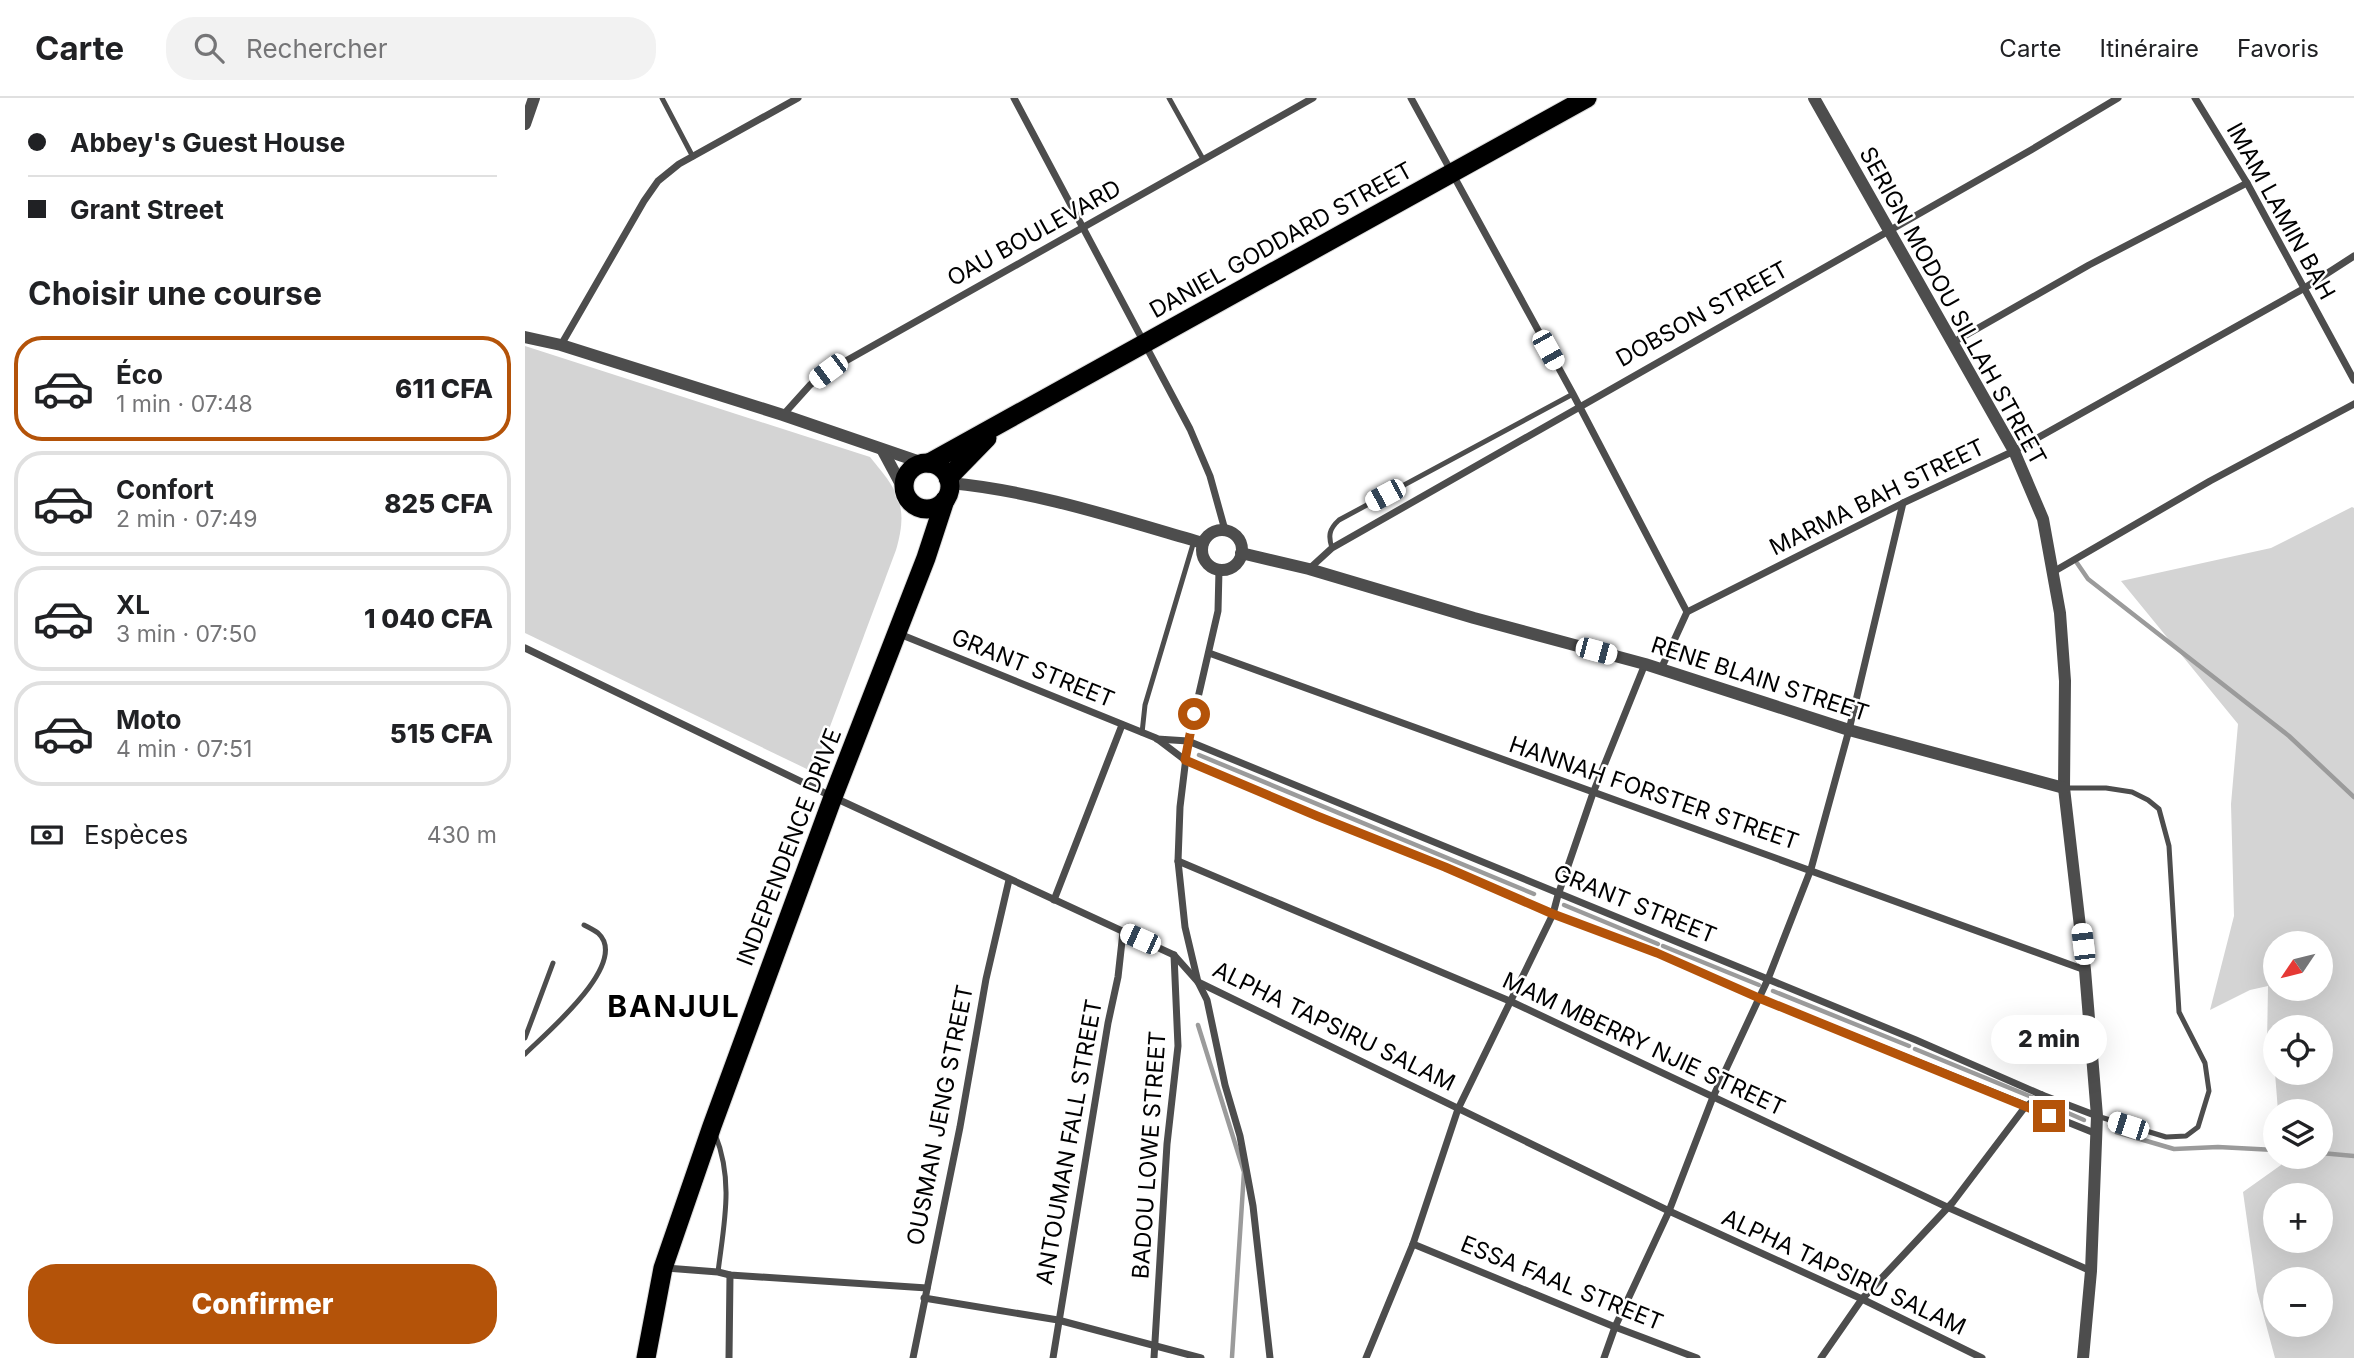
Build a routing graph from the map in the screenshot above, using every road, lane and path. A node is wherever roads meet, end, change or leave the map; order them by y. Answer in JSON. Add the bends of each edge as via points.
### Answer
{"nodes":[{"id":1,"x":534,"y":98,"type":"edge"},
{"id":2,"x":662,"y":98,"type":"edge"},
{"id":3,"x":798,"y":98,"type":"edge"},
{"id":4,"x":1014,"y":98,"type":"edge"},
{"id":5,"x":1170,"y":98,"type":"edge"},
{"id":6,"x":1313,"y":98,"type":"edge"},
{"id":7,"x":1411,"y":98,"type":"edge"},
{"id":8,"x":1587,"y":98,"type":"edge"},
{"id":9,"x":1814,"y":98,"type":"edge"},
{"id":10,"x":2118,"y":98,"type":"edge"},
{"id":11,"x":2195,"y":98,"type":"edge"},
{"id":12,"x":525,"y":124,"type":"edge"},
{"id":13,"x":693,"y":157,"type":"junction"},
{"id":14,"x":1203,"y":159,"type":"junction"},
{"id":15,"x":1450,"y":173,"type":"junction"},
{"id":16,"x":2247,"y":183,"type":"junction"},
{"id":17,"x":1082,"y":230,"type":"junction"},
{"id":18,"x":1889,"y":230,"type":"junction"},
{"id":19,"x":2354,"y":256,"type":"edge"},
{"id":20,"x":2303,"y":289,"type":"junction"},
{"id":21,"x":525,"y":337,"type":"edge"},
{"id":22,"x":1951,"y":344,"type":"junction"},
{"id":23,"x":561,"y":345,"type":"junction"},
{"id":24,"x":1144,"y":345,"type":"junction"},
{"id":25,"x":2354,"y":380,"type":"edge"},
{"id":26,"x":1573,"y":394,"type":"junction"},
{"id":27,"x":2354,"y":404,"type":"edge"},
{"id":28,"x":1579,"y":407,"type":"junction"},
{"id":29,"x":783,"y":415,"type":"junction"},
{"id":30,"x":1000,"y":425,"type":"junction"},
{"id":31,"x":883,"y":451,"type":"junction"},
{"id":32,"x":2014,"y":451,"type":"junction"},
{"id":33,"x":926,"y":463,"type":"junction"},
{"id":34,"x":948,"y":487,"type":"junction"},
{"id":35,"x":904,"y":490,"type":"junction"},
{"id":36,"x":1903,"y":503,"type":"junction"},
{"id":37,"x":920,"y":508,"type":"junction"},
{"id":38,"x":1225,"y":530,"type":"junction"},
{"id":39,"x":1198,"y":542,"type":"junction"},
{"id":40,"x":1332,"y":548,"type":"junction"},
{"id":41,"x":1241,"y":553,"type":"junction"},
{"id":42,"x":926,"y":558,"type":"junction"},
{"id":43,"x":1309,"y":569,"type":"junction"},
{"id":44,"x":1219,"y":570,"type":"junction"},
{"id":45,"x":2053,"y":572,"type":"junction"},
{"id":46,"x":1687,"y":612,"type":"junction"},
{"id":47,"x":896,"y":633,"type":"junction"},
{"id":48,"x":525,"y":648,"type":"edge"},
{"id":49,"x":1209,"y":653,"type":"junction"},
{"id":50,"x":1645,"y":664,"type":"junction"},
{"id":51,"x":1661,"y":669,"type":"junction"},
{"id":52,"x":1122,"y":725,"type":"junction"},
{"id":53,"x":1849,"y":730,"type":"junction"},
{"id":54,"x":1142,"y":733,"type":"junction"},
{"id":55,"x":1156,"y":738,"type":"junction"},
{"id":56,"x":1188,"y":741,"type":"junction"},
{"id":57,"x":1185,"y":760,"type":"junction"},
{"id":58,"x":2064,"y":788,"type":"junction"},
{"id":59,"x":1593,"y":793,"type":"junction"},
{"id":60,"x":833,"y":797,"type":"junction"},
{"id":61,"x":1178,"y":861,"type":"junction"},
{"id":62,"x":1811,"y":869,"type":"junction"},
{"id":63,"x":1009,"y":880,"type":"junction"},
{"id":64,"x":1558,"y":895,"type":"junction"},
{"id":65,"x":1054,"y":900,"type":"junction"},
{"id":66,"x":1553,"y":914,"type":"junction"},
{"id":67,"x":583,"y":925,"type":"dead end"},
{"id":68,"x":1123,"y":932,"type":"junction"},
{"id":69,"x":1174,"y":955,"type":"junction"},
{"id":70,"x":553,"y":963,"type":"dead end"},
{"id":71,"x":2085,"y":970,"type":"junction"},
{"id":72,"x":1768,"y":979,"type":"junction"},
{"id":73,"x":1198,"y":982,"type":"junction"},
{"id":74,"x":1759,"y":998,"type":"junction"},
{"id":75,"x":1511,"y":1002,"type":"junction"},
{"id":76,"x":525,"y":1038,"type":"edge"},
{"id":77,"x":525,"y":1054,"type":"edge"},
{"id":78,"x":2042,"y":1095,"type":"junction"},
{"id":79,"x":1713,"y":1097,"type":"junction"},
{"id":80,"x":2025,"y":1107,"type":"junction"},
{"id":81,"x":1458,"y":1109,"type":"junction"},
{"id":82,"x":2097,"y":1116,"type":"junction"},
{"id":83,"x":712,"y":1126,"type":"junction"},
{"id":84,"x":2097,"y":1134,"type":"junction"},
{"id":85,"x":1947,"y":1207,"type":"junction"},
{"id":86,"x":1669,"y":1211,"type":"junction"},
{"id":87,"x":1413,"y":1244,"type":"junction"},
{"id":88,"x":663,"y":1268,"type":"junction"},
{"id":89,"x":2091,"y":1271,"type":"junction"},
{"id":90,"x":718,"y":1272,"type":"junction"},
{"id":91,"x":730,"y":1275,"type":"junction"},
{"id":92,"x":927,"y":1288,"type":"junction"},
{"id":93,"x":924,"y":1298,"type":"junction"},
{"id":94,"x":1863,"y":1299,"type":"junction"},
{"id":95,"x":1058,"y":1320,"type":"junction"},
{"id":96,"x":1615,"y":1327,"type":"junction"},
{"id":97,"x":1155,"y":1347,"type":"junction"},
{"id":98,"x":646,"y":1358,"type":"edge"},
{"id":99,"x":729,"y":1358,"type":"edge"},
{"id":100,"x":913,"y":1358,"type":"edge"},
{"id":101,"x":1053,"y":1358,"type":"edge"},
{"id":102,"x":1154,"y":1358,"type":"edge"},
{"id":103,"x":1201,"y":1358,"type":"edge"},
{"id":104,"x":1269,"y":1358,"type":"edge"},
{"id":105,"x":1366,"y":1358,"type":"edge"},
{"id":106,"x":1604,"y":1358,"type":"edge"},
{"id":107,"x":1697,"y":1358,"type":"edge"},
{"id":108,"x":1821,"y":1358,"type":"edge"},
{"id":109,"x":1982,"y":1358,"type":"edge"},
{"id":110,"x":2083,"y":1358,"type":"edge"}],
"edges":[{"from":1,"to":12,"type":"street"},
{"from":2,"to":13,"type":"lane"},
{"from":3,"to":13,"type":"street"},
{"from":4,"to":17,"type":"street"},
{"from":5,"to":14,"type":"lane"},
{"from":6,"to":14,"type":"street","name":"OAU BOULEVARD"},
{"from":7,"to":15,"type":"street"},
{"from":8,"to":15,"type":"highway","name":"DANIEL GODDARD STREET"},
{"from":9,"to":18,"type":"street","name":"SERIGN MODOU SILLAH STREET"},
{"from":10,"to":18,"type":"street","name":"DOBSON STREET"},
{"from":11,"to":16,"type":"street","name":"IMAM LAMIN BAH"},
{"from":13,"to":23,"type":"street","via":[[658,181]]},
{"from":14,"to":17,"type":"street","name":"OAU BOULEVARD"},
{"from":15,"to":24,"type":"highway","name":"DANIEL GODDARD STREET"},
{"from":15,"to":26,"type":"street"},
{"from":16,"to":20,"type":"street","name":"IMAM LAMIN BAH"},
{"from":16,"to":22,"type":"street"},
{"from":17,"to":24,"type":"street"},
{"from":17,"to":29,"type":"street","name":"OAU BOULEVARD","via":[[828,371]]},
{"from":18,"to":22,"type":"street","name":"SERIGN MODOU SILLAH STREET"},
{"from":18,"to":28,"type":"street","name":"DOBSON STREET"},
{"from":19,"to":20,"type":"street","name":"MARMA BAH STREET"},
{"from":20,"to":25,"type":"street","name":"IMAM LAMIN BAH"},
{"from":20,"to":32,"type":"street","name":"MARMA BAH STREET"},
{"from":21,"to":23,"type":"street"},
{"from":22,"to":32,"type":"street","name":"SERIGN MODOU SILLAH STREET"},
{"from":23,"to":29,"type":"street"},
{"from":24,"to":30,"type":"highway","name":"DANIEL GODDARD STREET"},
{"from":24,"to":38,"type":"street","via":[[1190,429],[1210,476]]},
{"from":26,"to":28,"type":"street"},
{"from":26,"to":40,"type":"lane","via":[[1339,520],[1329,530]]},
{"from":27,"to":45,"type":"street"},
{"from":28,"to":40,"type":"street","name":"DOBSON STREET"},
{"from":28,"to":46,"type":"street"},
{"from":29,"to":31,"type":"street"},
{"from":30,"to":33,"type":"highway","name":"DANIEL GODDARD STREET"},
{"from":30,"to":34,"type":"highway","name":"DANIEL GODDARD STREET"},
{"from":31,"to":33,"type":"street"},
{"from":31,"to":35,"type":"street"},
{"from":32,"to":36,"type":"street","name":"MARMA BAH STREET"},
{"from":32,"to":45,"type":"street","name":"SERIGN MODOU SILLAH STREET","via":[[2043,519]]},
{"from":33,"to":34,"type":"highway","via":[[943,469]]},
{"from":33,"to":35,"type":"highway","via":[[911,470]]},
{"from":34,"to":37,"type":"highway","via":[[936,507]]},
{"from":34,"to":39,"type":"street","via":[[1037,497]]},
{"from":34,"to":42,"type":"highway","name":"INDEPENDENCE DRIVE"},
{"from":35,"to":37,"type":"highway"},
{"from":36,"to":46,"type":"street","name":"MARMA BAH STREET"},
{"from":36,"to":53,"type":"street"},
{"from":37,"to":42,"type":"highway"},
{"from":38,"to":39,"type":"street"},
{"from":38,"to":41,"type":"street","via":[[1239,539]]},
{"from":39,"to":44,"type":"street","via":[[1206,562]]},
{"from":39,"to":54,"type":"lane","via":[[1145,705]]},
{"from":40,"to":43,"type":"street","name":"DOBSON STREET"},
{"from":41,"to":43,"type":"street","name":"RENE BLAIN STREET"},
{"from":41,"to":44,"type":"street","via":[[1231,568]]},
{"from":42,"to":47,"type":"highway","name":"INDEPENDENCE DRIVE"},
{"from":43,"to":50,"type":"street","name":"RENE BLAIN STREET"},
{"from":44,"to":49,"type":"street","via":[[1219,611]]},
{"from":45,"to":58,"type":"street","name":"SERIGN MODOU SILLAH STREET","via":[[2065,681]]},
{"from":46,"to":51,"type":"street"},
{"from":47,"to":52,"type":"street","name":"GRANT STREET"},
{"from":47,"to":60,"type":"highway","name":"INDEPENDENCE DRIVE"},
{"from":48,"to":60,"type":"street","name":"ALPHA TAPSIRU SALAM"},
{"from":49,"to":56,"type":"street"},
{"from":49,"to":59,"type":"street","name":"HANNAH FORSTER STREET"},
{"from":50,"to":51,"type":"street","name":"RENE BLAIN STREET"},
{"from":50,"to":59,"type":"street"},
{"from":51,"to":53,"type":"street","name":"RENE BLAIN STREET"},
{"from":52,"to":54,"type":"street","name":"GRANT STREET"},
{"from":52,"to":65,"type":"street"},
{"from":53,"to":58,"type":"street","name":"RENE BLAIN STREET"},
{"from":53,"to":62,"type":"street"},
{"from":54,"to":55,"type":"street","name":"GRANT STREET"},
{"from":55,"to":56,"type":"street","name":"GRANT STREET"},
{"from":55,"to":57,"type":"street","name":"GRANT STREET"},
{"from":56,"to":57,"type":"street"},
{"from":56,"to":64,"type":"street","name":"GRANT STREET"},
{"from":57,"to":61,"type":"street"},
{"from":57,"to":66,"type":"street","name":"GRANT STREET"},
{"from":58,"to":71,"type":"street","name":"SERIGN MODOU SILLAH STREET"},
{"from":58,"to":82,"type":"lane","via":[[2132,792],[2159,809],[2169,846],[2179,1013],[2205,1063],[2209,1091],[2198,1127],[2186,1136],[2167,1137]]},
{"from":59,"to":62,"type":"street","name":"HANNAH FORSTER STREET"},
{"from":59,"to":64,"type":"street"},
{"from":60,"to":63,"type":"street","name":"ALPHA TAPSIRU SALAM"},
{"from":60,"to":83,"type":"highway","name":"INDEPENDENCE DRIVE"},
{"from":61,"to":73,"type":"street","via":[[1185,927]]},
{"from":61,"to":75,"type":"street","name":"MAM MBERRY NJIE STREET"},
{"from":62,"to":71,"type":"street","name":"HANNAH FORSTER STREET"},
{"from":62,"to":72,"type":"street"},
{"from":63,"to":65,"type":"street","name":"ALPHA TAPSIRU SALAM"},
{"from":63,"to":92,"type":"street","name":"OUSMAN JENG STREET"},
{"from":64,"to":66,"type":"street"},
{"from":64,"to":72,"type":"street","name":"GRANT STREET"},
{"from":65,"to":68,"type":"street","name":"ALPHA TAPSIRU SALAM"},
{"from":66,"to":74,"type":"street","name":"GRANT STREET"},
{"from":66,"to":75,"type":"street"},
{"from":67,"to":77,"type":"lane","via":[[599,934],[605,945],[603,964],[564,1017]]},
{"from":68,"to":69,"type":"street","name":"ALPHA TAPSIRU SALAM"},
{"from":68,"to":95,"type":"street","name":"ANTOUMAN FALL STREET"},
{"from":69,"to":73,"type":"street","name":"ALPHA TAPSIRU SALAM"},
{"from":69,"to":97,"type":"street","name":"BADOU LOWE STREET","via":[[1178,1046],[1167,1144]]},
{"from":70,"to":76,"type":"lane"},
{"from":71,"to":82,"type":"street","name":"SERIGN MODOU SILLAH STREET"},
{"from":72,"to":74,"type":"street"},
{"from":72,"to":78,"type":"street","name":"GRANT STREET"},
{"from":73,"to":81,"type":"street","name":"ALPHA TAPSIRU SALAM"},
{"from":73,"to":104,"type":"street","via":[[1207,1000],[1240,1136],[1253,1206]]},
{"from":74,"to":79,"type":"street"},
{"from":74,"to":80,"type":"street","name":"GRANT STREET"},
{"from":75,"to":79,"type":"street","name":"MAM MBERRY NJIE STREET"},
{"from":75,"to":81,"type":"street"},
{"from":78,"to":80,"type":"street"},
{"from":78,"to":82,"type":"street","name":"GRANT STREET"},
{"from":79,"to":85,"type":"street","name":"MAM MBERRY NJIE STREET"},
{"from":79,"to":86,"type":"street"},
{"from":80,"to":84,"type":"street","name":"GRANT STREET"},
{"from":80,"to":85,"type":"street"},
{"from":81,"to":86,"type":"street","name":"ALPHA TAPSIRU SALAM"},
{"from":81,"to":87,"type":"street"},
{"from":82,"to":84,"type":"street","name":"SERIGN MODOU SILLAH STREET"},
{"from":83,"to":88,"type":"highway","name":"INDEPENDENCE DRIVE"},
{"from":83,"to":90,"type":"lane","via":[[727,1178]]},
{"from":84,"to":89,"type":"street","name":"SERIGN MODOU SILLAH STREET"},
{"from":85,"to":89,"type":"street","name":"MAM MBERRY NJIE STREET"},
{"from":85,"to":94,"type":"street"},
{"from":86,"to":94,"type":"street","name":"ALPHA TAPSIRU SALAM"},
{"from":86,"to":96,"type":"street"},
{"from":87,"to":96,"type":"street","name":"ESSA FAAL STREET"},
{"from":87,"to":105,"type":"street"},
{"from":88,"to":90,"type":"street"},
{"from":88,"to":98,"type":"highway","name":"INDEPENDENCE DRIVE"},
{"from":89,"to":110,"type":"street","name":"SERIGN MODOU SILLAH STREET"},
{"from":90,"to":91,"type":"street"},
{"from":91,"to":92,"type":"street"},
{"from":91,"to":99,"type":"street"},
{"from":92,"to":93,"type":"street","name":"OUSMAN JENG STREET"},
{"from":93,"to":95,"type":"street"},
{"from":93,"to":100,"type":"street","name":"OUSMAN JENG STREET"},
{"from":94,"to":108,"type":"street"},
{"from":94,"to":109,"type":"street","name":"ALPHA TAPSIRU SALAM"},
{"from":95,"to":97,"type":"street"},
{"from":95,"to":101,"type":"street","name":"ANTOUMAN FALL STREET"},
{"from":96,"to":106,"type":"street"},
{"from":96,"to":107,"type":"street","name":"ESSA FAAL STREET"},
{"from":97,"to":102,"type":"street","name":"BADOU LOWE STREET"},
{"from":97,"to":103,"type":"street"}]}
